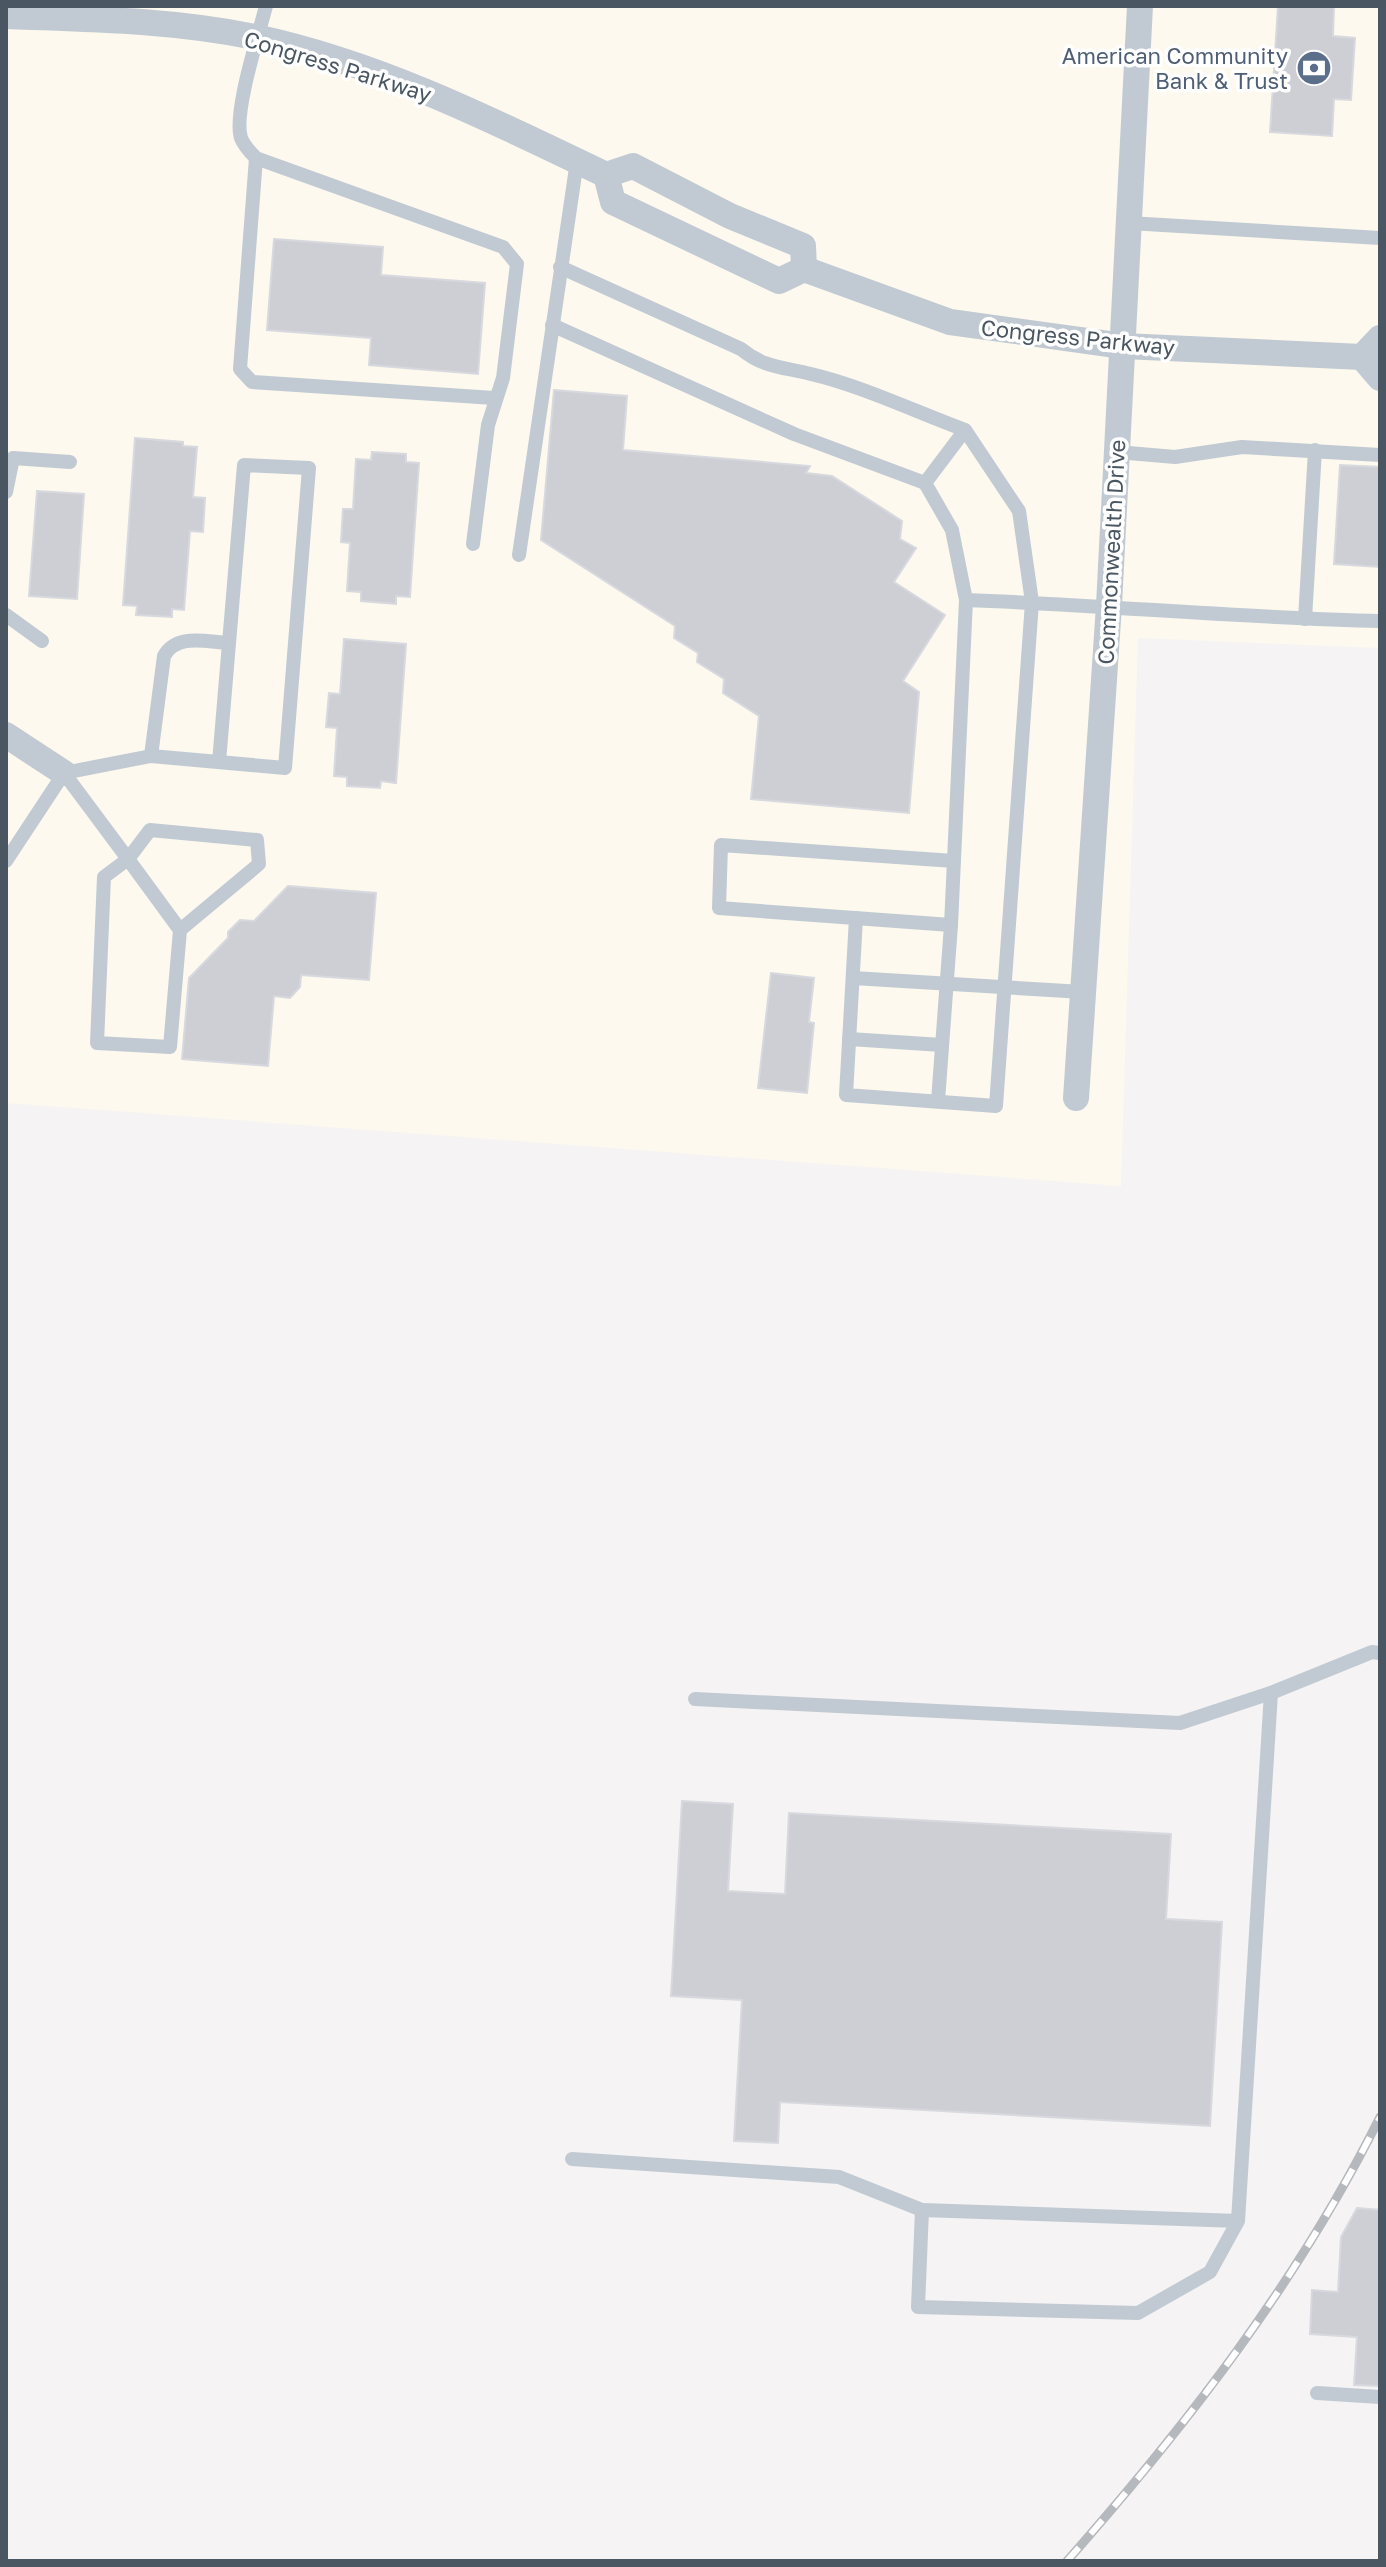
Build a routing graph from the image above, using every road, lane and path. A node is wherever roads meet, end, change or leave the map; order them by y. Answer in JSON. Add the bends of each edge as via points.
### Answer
{"nodes":[{"id":1,"x":266,"y":6,"type":"edge"},
{"id":2,"x":1140,"y":6,"type":"edge"},
{"id":3,"x":6,"y":16,"type":"edge"},
{"id":4,"x":258,"y":38,"type":"junction"},
{"id":5,"x":256,"y":158,"type":"junction"},
{"id":6,"x":577,"y":161,"type":"junction"},
{"id":7,"x":606,"y":175,"type":"junction"},
{"id":8,"x":1129,"y":223,"type":"junction"},
{"id":9,"x":1380,"y":238,"type":"edge"},
{"id":10,"x":560,"y":267,"type":"junction"},
{"id":11,"x":804,"y":269,"type":"junction"},
{"id":12,"x":552,"y":325,"type":"junction"},
{"id":13,"x":1123,"y":346,"type":"junction"},
{"id":14,"x":1371,"y":348,"type":"edge"},
{"id":15,"x":1380,"y":378,"type":"edge"},
{"id":16,"x":494,"y":398,"type":"junction"},
{"id":17,"x":965,"y":430,"type":"junction"},
{"id":18,"x":1315,"y":450,"type":"junction"},
{"id":19,"x":1117,"y":452,"type":"junction"},
{"id":20,"x":1380,"y":455,"type":"edge"},
{"id":21,"x":70,"y":462,"type":"dead end"},
{"id":22,"x":925,"y":483,"type":"junction"},
{"id":23,"x":6,"y":492,"type":"edge"},
{"id":24,"x":473,"y":544,"type":"dead end"},
{"id":25,"x":519,"y":555,"type":"dead end"},
{"id":26,"x":966,"y":600,"type":"junction"},
{"id":27,"x":1032,"y":602,"type":"junction"},
{"id":28,"x":1109,"y":605,"type":"junction"},
{"id":29,"x":6,"y":615,"type":"edge"},
{"id":30,"x":1305,"y":619,"type":"junction"},
{"id":31,"x":1380,"y":621,"type":"edge"},
{"id":32,"x":42,"y":641,"type":"dead end"},
{"id":33,"x":229,"y":643,"type":"junction"},
{"id":34,"x":6,"y":735,"type":"edge"},
{"id":35,"x":151,"y":756,"type":"junction"},
{"id":36,"x":219,"y":762,"type":"junction"},
{"id":37,"x":64,"y":773,"type":"junction"},
{"id":38,"x":128,"y":859,"type":"junction"},
{"id":39,"x":6,"y":861,"type":"edge"},
{"id":40,"x":954,"y":861,"type":"junction"},
{"id":41,"x":856,"y":918,"type":"junction"},
{"id":42,"x":951,"y":925,"type":"junction"},
{"id":43,"x":180,"y":930,"type":"junction"},
{"id":44,"x":853,"y":978,"type":"junction"},
{"id":45,"x":947,"y":985,"type":"junction"},
{"id":46,"x":1006,"y":988,"type":"junction"},
{"id":47,"x":1083,"y":992,"type":"junction"},
{"id":48,"x":849,"y":1039,"type":"junction"},
{"id":49,"x":942,"y":1045,"type":"junction"},
{"id":50,"x":1076,"y":1098,"type":"dead end"},
{"id":51,"x":938,"y":1101,"type":"junction"},
{"id":52,"x":1380,"y":1653,"type":"edge"},
{"id":53,"x":1271,"y":1693,"type":"junction"},
{"id":54,"x":695,"y":1699,"type":"dead end"},
{"id":55,"x":572,"y":2159,"type":"dead end"},
{"id":56,"x":922,"y":2210,"type":"junction"},
{"id":57,"x":1238,"y":2221,"type":"junction"},
{"id":58,"x":1317,"y":2393,"type":"dead end"},
{"id":59,"x":1380,"y":2397,"type":"edge"}],
"edges":[{"from":1,"to":4,"type":"lane"},
{"from":2,"to":8,"type":"street","name":"Commonwealth Drive"},
{"from":3,"to":4,"type":"street","name":"Congress Parkway","via":[[148,21]]},
{"from":4,"to":5,"type":"lane","via":[[242,101],[240,136]]},
{"from":4,"to":6,"type":"street","name":"Congress Parkway","via":[[407,85]]},
{"from":5,"to":16,"type":"lane","via":[[503,247],[517,264],[503,378]]},
{"from":5,"to":16,"type":"lane","via":[[240,369],[252,382]]},
{"from":6,"to":7,"type":"street","name":"Congress Parkway"},
{"from":6,"to":10,"type":"lane"},
{"from":7,"to":11,"type":"street","via":[[633,166],[803,246]]},
{"from":7,"to":11,"type":"street","via":[[613,202],[670,232],[779,281]]},
{"from":8,"to":9,"type":"lane"},
{"from":8,"to":13,"type":"street","name":"Commonwealth Drive"},
{"from":10,"to":12,"type":"lane"},
{"from":10,"to":17,"type":"lane","via":[[755,360],[811,374]]},
{"from":11,"to":13,"type":"street","name":"Congress Parkway","via":[[950,322]]},
{"from":12,"to":22,"type":"lane","via":[[794,434]]},
{"from":12,"to":25,"type":"lane"},
{"from":13,"to":14,"type":"street","name":"Congress Parkway"},
{"from":13,"to":19,"type":"street","name":"Commonwealth Drive"},
{"from":14,"to":15,"type":"street","name":"Congress Parkway"},
{"from":16,"to":24,"type":"lane"},
{"from":17,"to":22,"type":"lane"},
{"from":17,"to":27,"type":"lane","via":[[1019,511]]},
{"from":18,"to":19,"type":"lane","via":[[1242,447],[1175,457]]},
{"from":18,"to":20,"type":"lane"},
{"from":18,"to":30,"type":"lane"},
{"from":19,"to":28,"type":"street","name":"Commonwealth Drive"},
{"from":21,"to":23,"type":"lane","via":[[13,458]]},
{"from":22,"to":26,"type":"lane","via":[[952,530]]},
{"from":26,"to":27,"type":"lane"},
{"from":26,"to":40,"type":"lane"},
{"from":27,"to":28,"type":"lane"},
{"from":27,"to":46,"type":"lane"},
{"from":28,"to":30,"type":"lane"},
{"from":28,"to":47,"type":"street","name":"Commonwealth Drive"},
{"from":29,"to":32,"type":"lane"},
{"from":30,"to":31,"type":"lane"},
{"from":33,"to":35,"type":"lane","via":[[180,640],[170,645],[164,656]]},
{"from":33,"to":36,"type":"lane"},
{"from":33,"to":36,"type":"lane","via":[[244,465],[309,468],[285,768]]},
{"from":34,"to":37,"type":"street"},
{"from":35,"to":36,"type":"lane"},
{"from":35,"to":37,"type":"lane"},
{"from":37,"to":38,"type":"lane"},
{"from":37,"to":39,"type":"lane"},
{"from":38,"to":43,"type":"lane"},
{"from":38,"to":43,"type":"lane","via":[[150,830],[257,840],[259,864]]},
{"from":38,"to":43,"type":"lane","via":[[104,877],[97,1043],[170,1047]]},
{"from":40,"to":41,"type":"lane","via":[[721,845],[719,908]]},
{"from":40,"to":42,"type":"lane"},
{"from":41,"to":42,"type":"lane"},
{"from":41,"to":44,"type":"lane"},
{"from":42,"to":45,"type":"lane"},
{"from":44,"to":45,"type":"lane"},
{"from":44,"to":48,"type":"lane"},
{"from":45,"to":46,"type":"lane"},
{"from":45,"to":49,"type":"lane"},
{"from":46,"to":47,"type":"lane"},
{"from":46,"to":51,"type":"lane","via":[[996,1106]]},
{"from":47,"to":50,"type":"street","name":"Commonwealth Drive"},
{"from":48,"to":49,"type":"lane"},
{"from":48,"to":51,"type":"lane","via":[[846,1095]]},
{"from":49,"to":51,"type":"lane"},
{"from":52,"to":53,"type":"lane"},
{"from":53,"to":54,"type":"lane","via":[[1180,1723]]},
{"from":53,"to":57,"type":"lane"},
{"from":55,"to":56,"type":"lane","via":[[839,2177]]},
{"from":56,"to":57,"type":"lane"},
{"from":56,"to":57,"type":"lane","via":[[918,2307],[1138,2313],[1210,2272]]},
{"from":58,"to":59,"type":"lane"}]}
